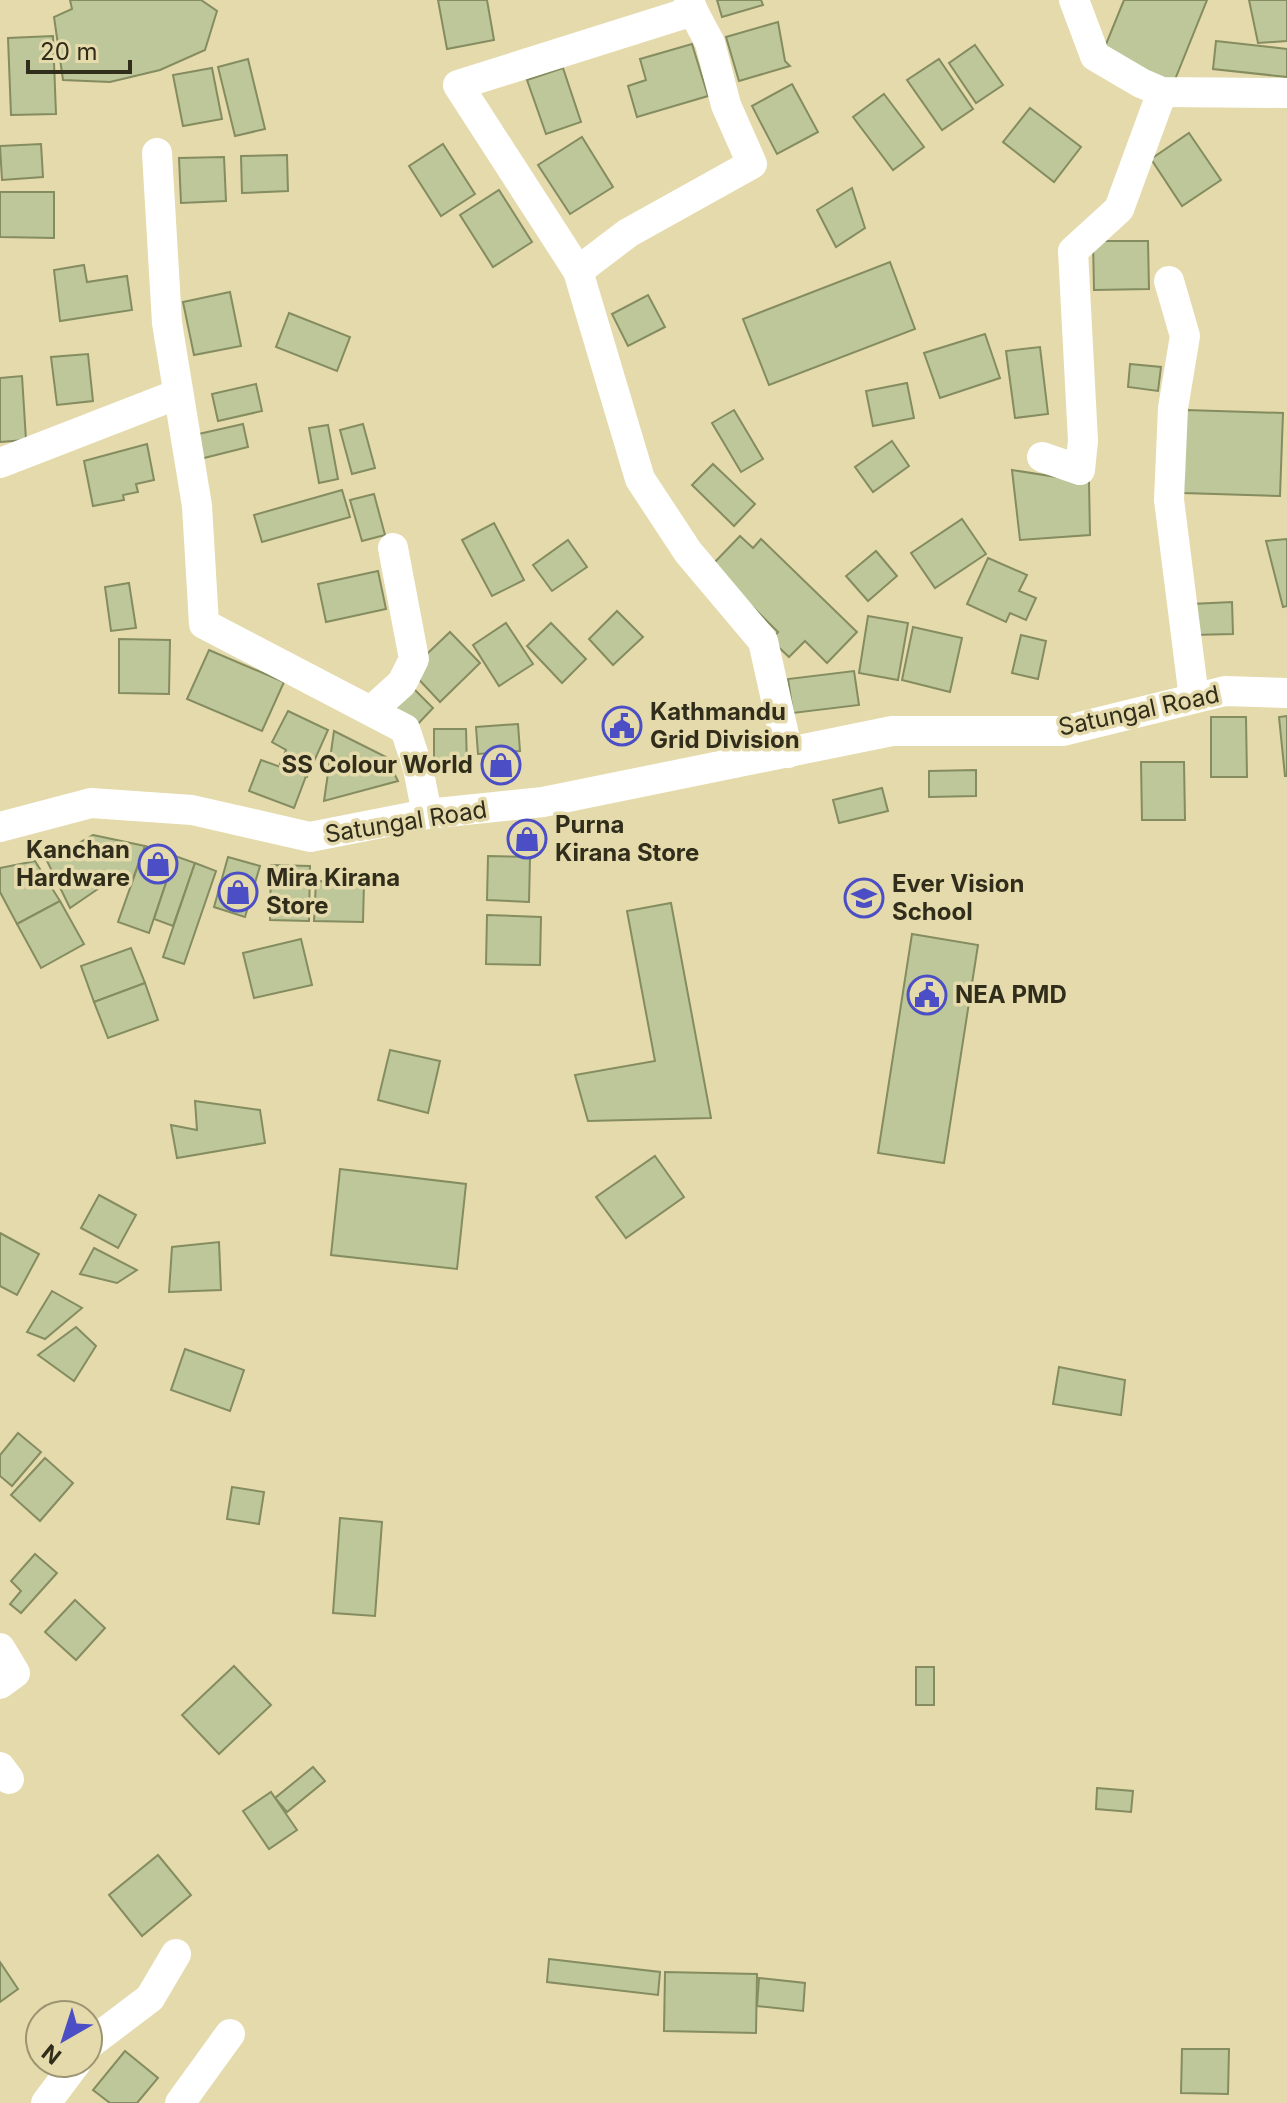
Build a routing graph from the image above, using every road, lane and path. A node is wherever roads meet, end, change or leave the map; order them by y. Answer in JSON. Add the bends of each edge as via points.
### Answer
{"nodes":[{"id":1,"x":1074,"y":0,"type":"edge"},
{"id":2,"x":691,"y":6,"type":"edge"},
{"id":3,"x":1162,"y":92,"type":"junction"},
{"id":4,"x":1287,"y":93,"type":"edge"},
{"id":5,"x":157,"y":153,"type":"dead end"},
{"id":6,"x":578,"y":271,"type":"junction"},
{"id":7,"x":1169,"y":281,"type":"dead end"},
{"id":8,"x":178,"y":394,"type":"junction"},
{"id":9,"x":1042,"y":457,"type":"dead end"},
{"id":10,"x":0,"y":463,"type":"edge"},
{"id":11,"x":393,"y":548,"type":"dead end"},
{"id":12,"x":1287,"y":693,"type":"edge"},
{"id":13,"x":1194,"y":698,"type":"junction"},
{"id":14,"x":371,"y":711,"type":"junction"},
{"id":15,"x":788,"y":753,"type":"junction"},
{"id":16,"x":427,"y":814,"type":"junction"},
{"id":17,"x":0,"y":827,"type":"edge"},
{"id":18,"x":0,"y":1648,"type":"edge"},
{"id":19,"x":0,"y":1684,"type":"edge"},
{"id":20,"x":176,"y":1954,"type":"dead end"},
{"id":21,"x":104,"y":2033,"type":"edge"},
{"id":22,"x":230,"y":2034,"type":"dead end"},
{"id":23,"x":64,"y":2079,"type":"edge"},
{"id":24,"x":46,"y":2103,"type":"edge"},
{"id":25,"x":180,"y":2103,"type":"edge"}],
"edges":[{"from":1,"to":3,"type":"street","via":[[1095,56]]},
{"from":2,"to":6,"type":"street","via":[[710,43],[726,105],[752,164],[628,233]]},
{"from":2,"to":6,"type":"street","via":[[458,85]]},
{"from":3,"to":4,"type":"street"},
{"from":3,"to":9,"type":"street","via":[[1119,209],[1073,251],[1080,470]]},
{"from":5,"to":8,"type":"street","via":[[167,323]]},
{"from":6,"to":15,"type":"street","via":[[640,479],[688,552],[763,641]]},
{"from":7,"to":13,"type":"street","via":[[1185,336],[1173,408],[1169,500]]},
{"from":8,"to":10,"type":"street"},
{"from":8,"to":14,"type":"street","via":[[197,506],[204,624]]},
{"from":11,"to":14,"type":"street","via":[[414,659],[402,683]]},
{"from":12,"to":13,"type":"street","name":"Satungal Road","via":[[1225,691]]},
{"from":13,"to":15,"type":"street","name":"Satungal Road","via":[[1063,731],[892,731]]},
{"from":14,"to":16,"type":"street","via":[[405,729]]},
{"from":15,"to":16,"type":"street","name":"Satungal Road","via":[[543,802]]},
{"from":16,"to":17,"type":"street","name":"Satungal Road","via":[[310,837],[192,810],[91,803]]},
{"from":18,"to":19,"type":"street","via":[[15,1673]]},
{"from":20,"to":21,"type":"street","via":[[150,1998]]},
{"from":22,"to":25,"type":"street"},
{"from":23,"to":24,"type":"street"}]}
